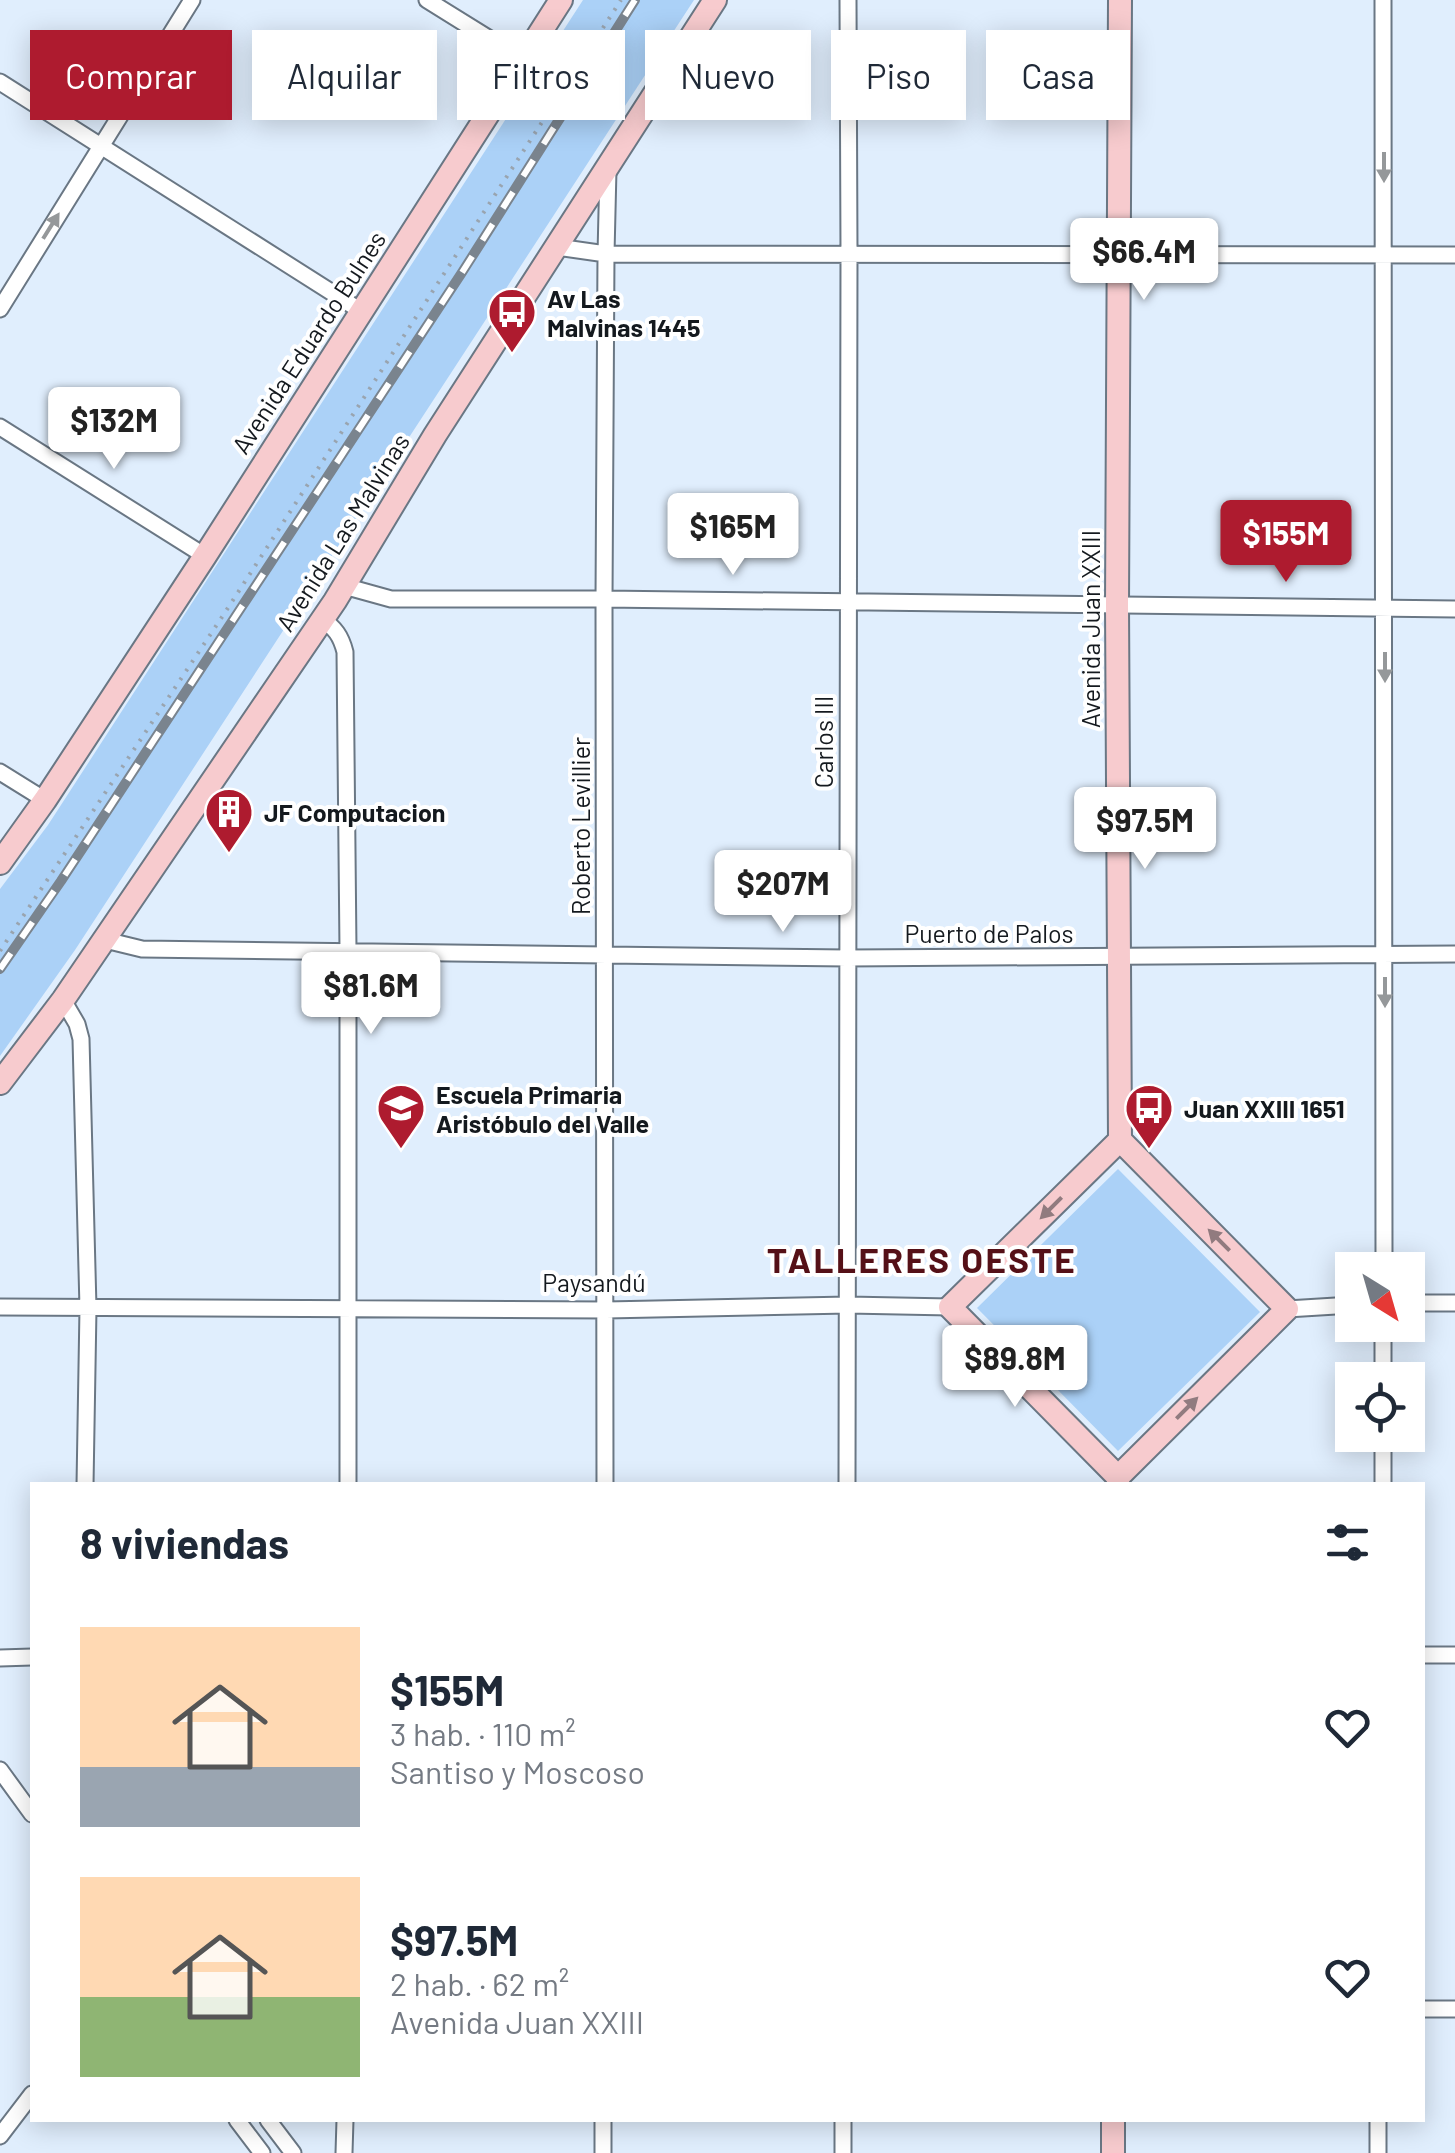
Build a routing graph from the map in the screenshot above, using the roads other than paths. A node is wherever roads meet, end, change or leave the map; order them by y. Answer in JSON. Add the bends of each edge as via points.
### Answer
{"nodes":[{"id":1,"x":192,"y":0,"type":"edge"},
{"id":2,"x":428,"y":0,"type":"edge"},
{"id":3,"x":561,"y":0,"type":"edge"},
{"id":4,"x":715,"y":0,"type":"edge"},
{"id":5,"x":848,"y":0,"type":"edge"},
{"id":6,"x":1120,"y":0,"type":"edge"},
{"id":7,"x":1383,"y":0,"type":"edge"},
{"id":8,"x":476,"y":30,"type":"edge"},
{"id":9,"x":541,"y":30,"type":"edge"},
{"id":10,"x":0,"y":82,"type":"edge"},
{"id":11,"x":483,"y":120,"type":"edge"},
{"id":12,"x":100,"y":146,"type":"junction"},
{"id":13,"x":608,"y":168,"type":"junction"},
{"id":14,"x":557,"y":247,"type":"junction"},
{"id":15,"x":606,"y":254,"type":"junction"},
{"id":16,"x":849,"y":254,"type":"junction"},
{"id":17,"x":1118,"y":254,"type":"junction"},
{"id":18,"x":1384,"y":255,"type":"junction"},
{"id":19,"x":1455,"y":256,"type":"edge"},
{"id":20,"x":0,"y":308,"type":"edge"},
{"id":21,"x":360,"y":311,"type":"junction"},
{"id":22,"x":0,"y":427,"type":"edge"},
{"id":23,"x":205,"y":556,"type":"junction"},
{"id":24,"x":344,"y":586,"type":"junction"},
{"id":25,"x":604,"y":599,"type":"junction"},
{"id":26,"x":848,"y":602,"type":"junction"},
{"id":27,"x":1117,"y":605,"type":"junction"},
{"id":28,"x":1385,"y":608,"type":"junction"},
{"id":29,"x":1455,"y":609,"type":"edge"},
{"id":30,"x":322,"y":619,"type":"junction"},
{"id":31,"x":0,"y":772,"type":"edge"},
{"id":32,"x":45,"y":800,"type":"junction"},
{"id":33,"x":0,"y":863,"type":"edge"},
{"id":34,"x":105,"y":940,"type":"junction"},
{"id":35,"x":348,"y":950,"type":"junction"},
{"id":36,"x":1385,"y":953,"type":"junction"},
{"id":37,"x":606,"y":954,"type":"junction"},
{"id":38,"x":1455,"y":954,"type":"edge"},
{"id":39,"x":1119,"y":957,"type":"junction"},
{"id":40,"x":847,"y":958,"type":"junction"},
{"id":41,"x":64,"y":1000,"type":"junction"},
{"id":42,"x":0,"y":1083,"type":"edge"},
{"id":43,"x":1120,"y":1140,"type":"junction"},
{"id":44,"x":1384,"y":1252,"type":"edge"},
{"id":45,"x":1425,"y":1303,"type":"edge"},
{"id":46,"x":1455,"y":1304,"type":"edge"},
{"id":47,"x":0,"y":1306,"type":"edge"},
{"id":48,"x":848,"y":1306,"type":"junction"},
{"id":49,"x":1335,"y":1306,"type":"edge"},
{"id":50,"x":950,"y":1307,"type":"junction"},
{"id":51,"x":88,"y":1308,"type":"junction"},
{"id":52,"x":348,"y":1308,"type":"junction"},
{"id":53,"x":1288,"y":1309,"type":"junction"},
{"id":54,"x":606,"y":1310,"type":"junction"},
{"id":55,"x":1383,"y":1452,"type":"edge"},
{"id":56,"x":1118,"y":1481,"type":"edge"},
{"id":57,"x":85,"y":1482,"type":"edge"},
{"id":58,"x":348,"y":1482,"type":"edge"},
{"id":59,"x":605,"y":1482,"type":"edge"},
{"id":60,"x":848,"y":1482,"type":"edge"},
{"id":61,"x":1383,"y":1482,"type":"edge"},
{"id":62,"x":1425,"y":1655,"type":"edge"},
{"id":63,"x":1455,"y":1655,"type":"edge"},
{"id":64,"x":30,"y":1657,"type":"edge"},
{"id":65,"x":0,"y":1658,"type":"edge"},
{"id":66,"x":0,"y":1770,"type":"edge"},
{"id":67,"x":11,"y":1784,"type":"junction"},
{"id":68,"x":0,"y":1798,"type":"edge"},
{"id":69,"x":30,"y":1811,"type":"edge"},
{"id":70,"x":1425,"y":2009,"type":"edge"},
{"id":71,"x":1455,"y":2009,"type":"edge"},
{"id":72,"x":30,"y":2097,"type":"edge"},
{"id":73,"x":238,"y":2122,"type":"edge"},
{"id":74,"x":346,"y":2122,"type":"edge"},
{"id":75,"x":603,"y":2122,"type":"edge"},
{"id":76,"x":843,"y":2122,"type":"edge"},
{"id":77,"x":1113,"y":2122,"type":"edge"},
{"id":78,"x":1378,"y":2122,"type":"edge"},
{"id":79,"x":271,"y":2124,"type":"edge"},
{"id":80,"x":0,"y":2136,"type":"edge"},
{"id":81,"x":256,"y":2150,"type":"edge"},
{"id":82,"x":294,"y":2153,"type":"edge"},
{"id":83,"x":344,"y":2153,"type":"edge"},
{"id":84,"x":603,"y":2153,"type":"edge"},
{"id":85,"x":843,"y":2153,"type":"edge"},
{"id":86,"x":1113,"y":2153,"type":"edge"},
{"id":87,"x":1378,"y":2153,"type":"edge"}],
"edges":[{"from":1,"to":12,"type":"street"},
{"from":2,"to":8,"type":"street"},
{"from":3,"to":9,"type":"main road","name":"Avenida Eduardo Bulnes"},
{"from":4,"to":13,"type":"main road","name":"Avenida Las Malvinas"},
{"from":5,"to":16,"type":"street","name":"Carlos III"},
{"from":6,"to":17,"type":"main road","name":"Avenida Juan XXIII"},
{"from":7,"to":18,"type":"street","one_way":true},
{"from":10,"to":12,"type":"street"},
{"from":11,"to":21,"type":"main road","name":"Avenida Eduardo Bulnes"},
{"from":20,"to":12,"type":"street","one_way":true},
{"from":12,"to":21,"type":"street"},
{"from":13,"to":14,"type":"main road","name":"Avenida Las Malvinas"},
{"from":13,"to":15,"type":"street","name":"Roberto Levillier"},
{"from":14,"to":15,"type":"street"},
{"from":14,"to":24,"type":"main road","name":"Avenida Las Malvinas"},
{"from":15,"to":16,"type":"street"},
{"from":15,"to":25,"type":"street","name":"Roberto Levillier"},
{"from":16,"to":17,"type":"street"},
{"from":16,"to":26,"type":"street","name":"Carlos III"},
{"from":17,"to":18,"type":"street"},
{"from":17,"to":27,"type":"main road","name":"Avenida Juan XXIII"},
{"from":18,"to":19,"type":"street"},
{"from":18,"to":28,"type":"street"},
{"from":21,"to":23,"type":"main road","name":"Avenida Eduardo Bulnes"},
{"from":22,"to":23,"type":"street"},
{"from":23,"to":32,"type":"main road","name":"Avenida Eduardo Bulnes"},
{"from":24,"to":25,"type":"street","via":[[391,599]]},
{"from":24,"to":30,"type":"main road","name":"Avenida Las Malvinas"},
{"from":25,"to":26,"type":"street"},
{"from":25,"to":37,"type":"street","name":"Roberto Levillier"},
{"from":26,"to":27,"type":"street"},
{"from":26,"to":40,"type":"street","name":"Carlos III"},
{"from":27,"to":28,"type":"street"},
{"from":27,"to":39,"type":"main road","name":"Avenida Juan XXIII"},
{"from":28,"to":29,"type":"street"},
{"from":28,"to":36,"type":"street","one_way":true},
{"from":30,"to":34,"type":"main road","name":"Avenida Las Malvinas"},
{"from":30,"to":35,"type":"street","via":[[342,638],[345,652]]},
{"from":31,"to":32,"type":"street"},
{"from":32,"to":33,"type":"main road","name":"Avenida Eduardo Bulnes"},
{"from":34,"to":35,"type":"street","name":"Puerto de Palos","via":[[142,949]]},
{"from":34,"to":41,"type":"main road","name":"Avenida Las Malvinas"},
{"from":35,"to":37,"type":"street","name":"Puerto de Palos"},
{"from":35,"to":52,"type":"street"},
{"from":36,"to":38,"type":"street","name":"Puerto de Palos"},
{"from":36,"to":39,"type":"street","name":"Puerto de Palos"},
{"from":36,"to":44,"type":"street","one_way":true},
{"from":37,"to":40,"type":"street","name":"Puerto de Palos"},
{"from":37,"to":54,"type":"street","name":"Roberto Levillier"},
{"from":39,"to":40,"type":"street","name":"Puerto de Palos"},
{"from":39,"to":43,"type":"main road","name":"Avenida Juan XXIII"},
{"from":40,"to":48,"type":"street","name":"Carlos III"},
{"from":41,"to":42,"type":"main road","name":"Avenida Las Malvinas"},
{"from":41,"to":51,"type":"street","via":[[81,1039]]},
{"from":43,"to":50,"type":"main road","one_way":true},
{"from":53,"to":43,"type":"main road","one_way":true},
{"from":45,"to":46,"type":"street"},
{"from":47,"to":51,"type":"street","name":"Paysandú"},
{"from":48,"to":50,"type":"street","name":"Paysandú"},
{"from":48,"to":54,"type":"street","name":"Paysandú"},
{"from":48,"to":60,"type":"street","name":"Carlos III"},
{"from":49,"to":53,"type":"street"},
{"from":50,"to":56,"type":"main road"},
{"from":51,"to":52,"type":"street","name":"Paysandú"},
{"from":51,"to":57,"type":"street"},
{"from":52,"to":54,"type":"street","name":"Paysandú"},
{"from":52,"to":58,"type":"street"},
{"from":56,"to":53,"type":"main road","one_way":true},
{"from":54,"to":59,"type":"street","name":"Roberto Levillier"},
{"from":55,"to":61,"type":"street"},
{"from":62,"to":63,"type":"street"},
{"from":64,"to":65,"type":"street"},
{"from":66,"to":67,"type":"street"},
{"from":67,"to":68,"type":"street"},
{"from":67,"to":69,"type":"street"},
{"from":70,"to":71,"type":"street"},
{"from":72,"to":80,"type":"street"},
{"from":73,"to":81,"type":"street"},
{"from":74,"to":83,"type":"street"},
{"from":75,"to":84,"type":"street"},
{"from":76,"to":85,"type":"street"},
{"from":77,"to":86,"type":"main road"},
{"from":78,"to":87,"type":"street"},
{"from":79,"to":81,"type":"street"},
{"from":79,"to":82,"type":"street"}]}
